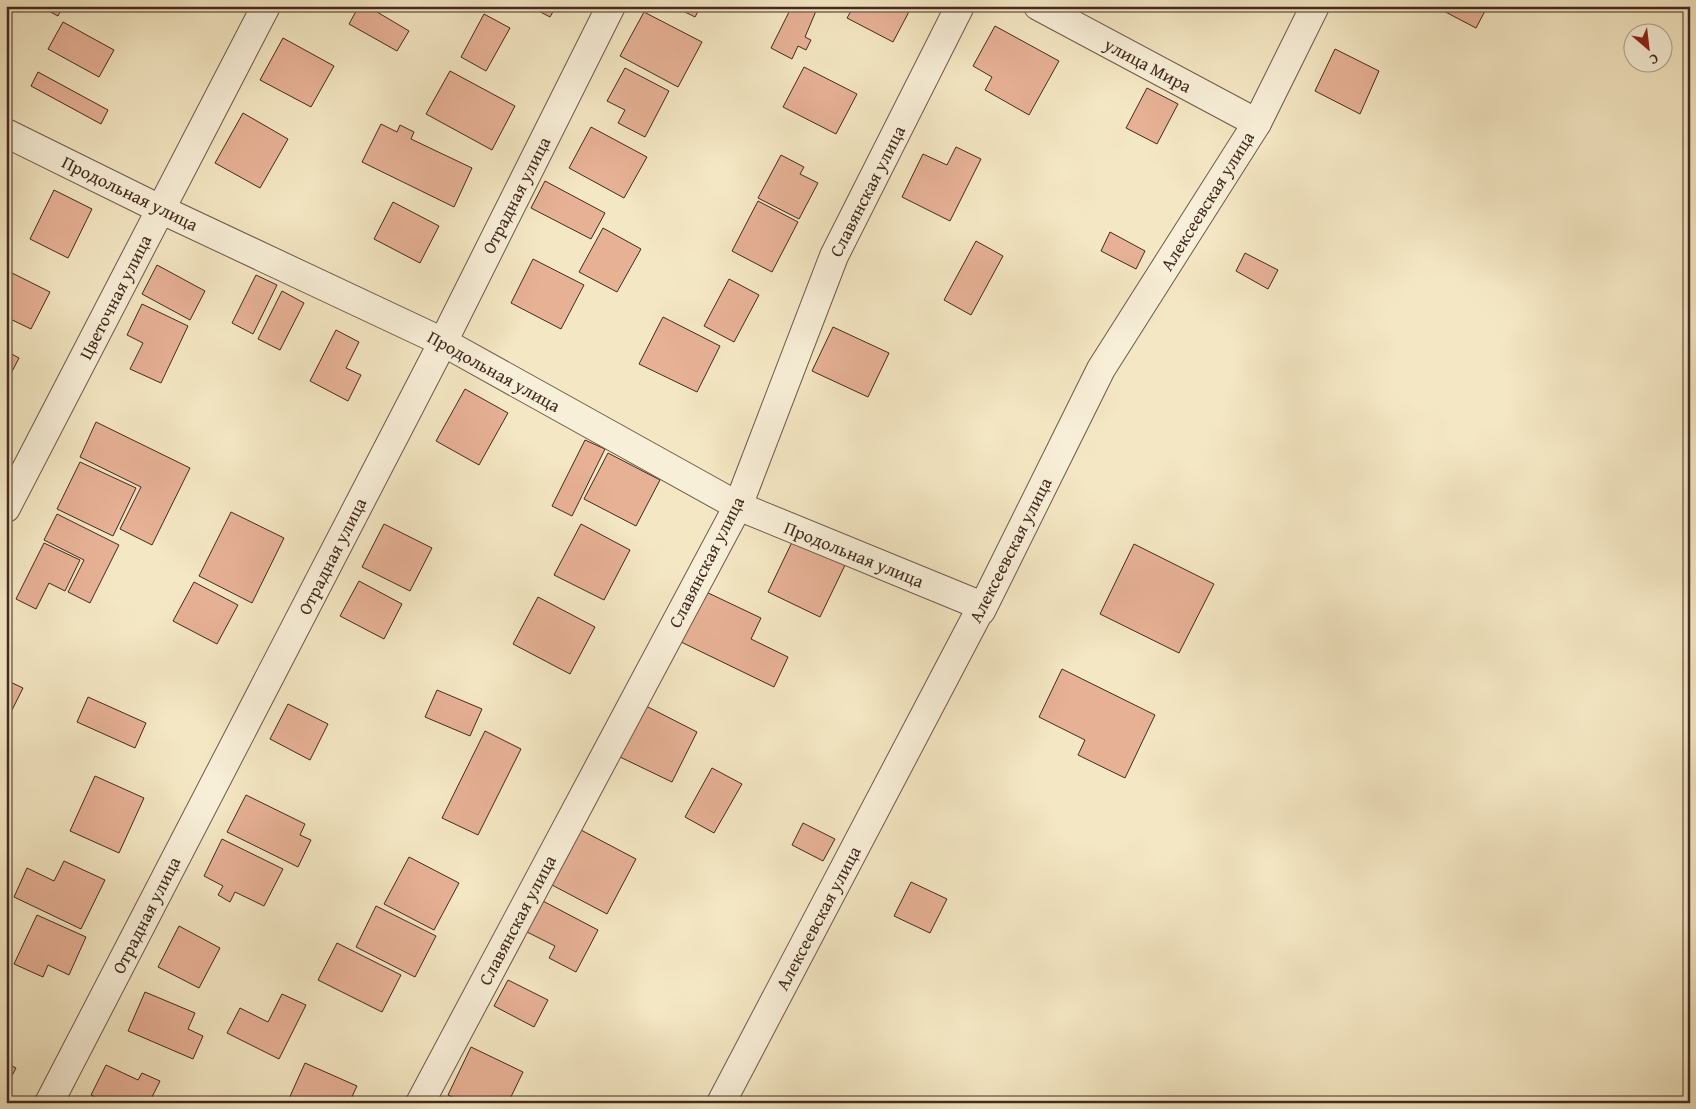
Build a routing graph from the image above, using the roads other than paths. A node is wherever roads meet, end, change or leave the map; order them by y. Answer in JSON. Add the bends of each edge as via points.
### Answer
{"nodes":[{"id":1,"x":266,"y":6,"type":"edge"},
{"id":2,"x":611,"y":6,"type":"edge"},
{"id":3,"x":960,"y":6,"type":"edge"},
{"id":4,"x":1038,"y":6,"type":"edge"},
{"id":5,"x":1315,"y":6,"type":"edge"},
{"id":6,"x":1257,"y":123,"type":"junction"},
{"id":7,"x":6,"y":133,"type":"edge"},
{"id":8,"x":160,"y":208,"type":"junction"},
{"id":9,"x":443,"y":342,"type":"junction"},
{"id":10,"x":738,"y":506,"type":"junction"},
{"id":11,"x":6,"y":508,"type":"edge"},
{"id":12,"x":982,"y":606,"type":"junction"},
{"id":13,"x":49,"y":1103,"type":"edge"},
{"id":14,"x":420,"y":1103,"type":"edge"},
{"id":15,"x":721,"y":1103,"type":"edge"}],
"edges":[{"from":1,"to":8,"type":"street","name":"Цветочная улица"},
{"from":2,"to":9,"type":"street","name":"Отрадная улица"},
{"from":3,"to":10,"type":"street","name":"Славянская улица","via":[[834,256]]},
{"from":4,"to":6,"type":"street","name":"улица Мира"},
{"from":5,"to":6,"type":"street","name":"Алексеевская улица"},
{"from":6,"to":12,"type":"street","name":"Алексеевская улица","via":[[1101,369],[981,611]]},
{"from":7,"to":8,"type":"street","name":"Продольная улица"},
{"from":8,"to":9,"type":"street","name":"Продольная улица"},
{"from":8,"to":11,"type":"street","name":"Цветочная улица"},
{"from":9,"to":10,"type":"street","name":"Продольная улица"},
{"from":9,"to":13,"type":"street","name":"Отрадная улица"},
{"from":10,"to":12,"type":"street","name":"Продольная улица"},
{"from":10,"to":14,"type":"street","name":"Славянская улица"},
{"from":12,"to":15,"type":"street","name":"Алексеевская улица"}]}
